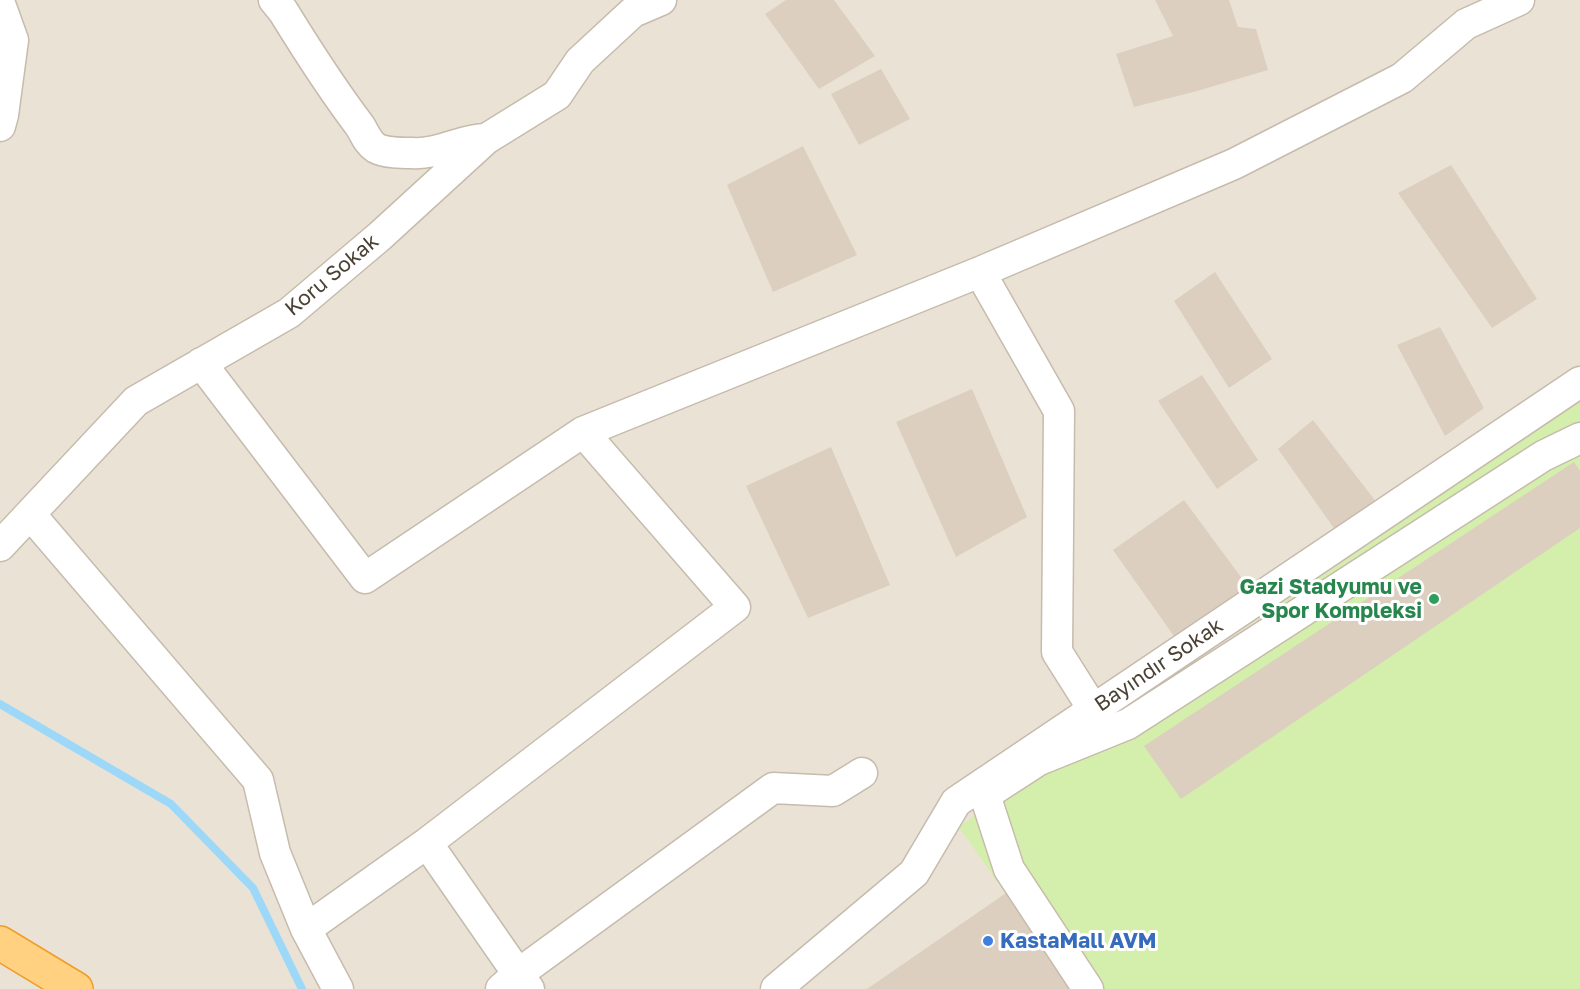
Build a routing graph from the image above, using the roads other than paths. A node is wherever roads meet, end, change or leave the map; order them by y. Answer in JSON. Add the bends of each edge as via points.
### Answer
{"nodes":[{"id":1,"x":274,"y":0,"type":"edge"},
{"id":2,"x":661,"y":0,"type":"edge"},
{"id":3,"x":1519,"y":0,"type":"edge"},
{"id":4,"x":0,"y":4,"type":"edge"},
{"id":5,"x":0,"y":126,"type":"edge"},
{"id":6,"x":486,"y":139,"type":"junction"},
{"id":7,"x":980,"y":272,"type":"junction"},
{"id":8,"x":201,"y":363,"type":"junction"},
{"id":9,"x":1580,"y":382,"type":"edge"},
{"id":10,"x":583,"y":432,"type":"junction"},
{"id":11,"x":1580,"y":438,"type":"edge"},
{"id":12,"x":30,"y":514,"type":"junction"},
{"id":13,"x":0,"y":546,"type":"edge"},
{"id":14,"x":1093,"y":710,"type":"junction"},
{"id":15,"x":862,"y":773,"type":"dead end"},
{"id":16,"x":427,"y":843,"type":"junction"},
{"id":17,"x":306,"y":929,"type":"junction"},
{"id":18,"x":0,"y":943,"type":"edge"},
{"id":19,"x":516,"y":984,"type":"edge"},
{"id":20,"x":76,"y":989,"type":"edge"},
{"id":21,"x":338,"y":989,"type":"edge"},
{"id":22,"x":776,"y":989,"type":"edge"},
{"id":23,"x":1088,"y":989,"type":"edge"}],
"edges":[{"from":1,"to":6,"type":"street","via":[[333,92],[369,143],[378,149],[415,154]]},
{"from":2,"to":6,"type":"street","name":"Koru Sokak","via":[[633,12],[580,61],[556,95]]},
{"from":3,"to":7,"type":"street","via":[[1466,24],[1402,78],[1234,164]]},
{"from":4,"to":5,"type":"street","via":[[13,40]]},
{"from":6,"to":8,"type":"street","name":"Koru Sokak","via":[[289,313]]},
{"from":7,"to":10,"type":"street"},
{"from":7,"to":14,"type":"street","via":[[1059,411],[1058,652]]},
{"from":8,"to":10,"type":"street","via":[[365,578]]},
{"from":8,"to":12,"type":"street","name":"Koru Sokak","via":[[136,401]]},
{"from":9,"to":14,"type":"street","name":"Bayındır Sokak"},
{"from":10,"to":16,"type":"street","via":[[735,607]]},
{"from":11,"to":23,"type":"street","via":[[1543,456],[1128,724],[1039,760],[985,795],[1009,869]]},
{"from":12,"to":13,"type":"street","name":"Koru Sokak"},
{"from":12,"to":17,"type":"street","via":[[258,780],[275,853]]},
{"from":14,"to":22,"type":"street","name":"Bayındır Sokak","via":[[956,802],[914,873]]},
{"from":15,"to":19,"type":"street","via":[[833,791],[773,788]]},
{"from":16,"to":17,"type":"street"},
{"from":16,"to":19,"type":"street"},
{"from":17,"to":21,"type":"street"},
{"from":18,"to":20,"type":"highway"}]}
